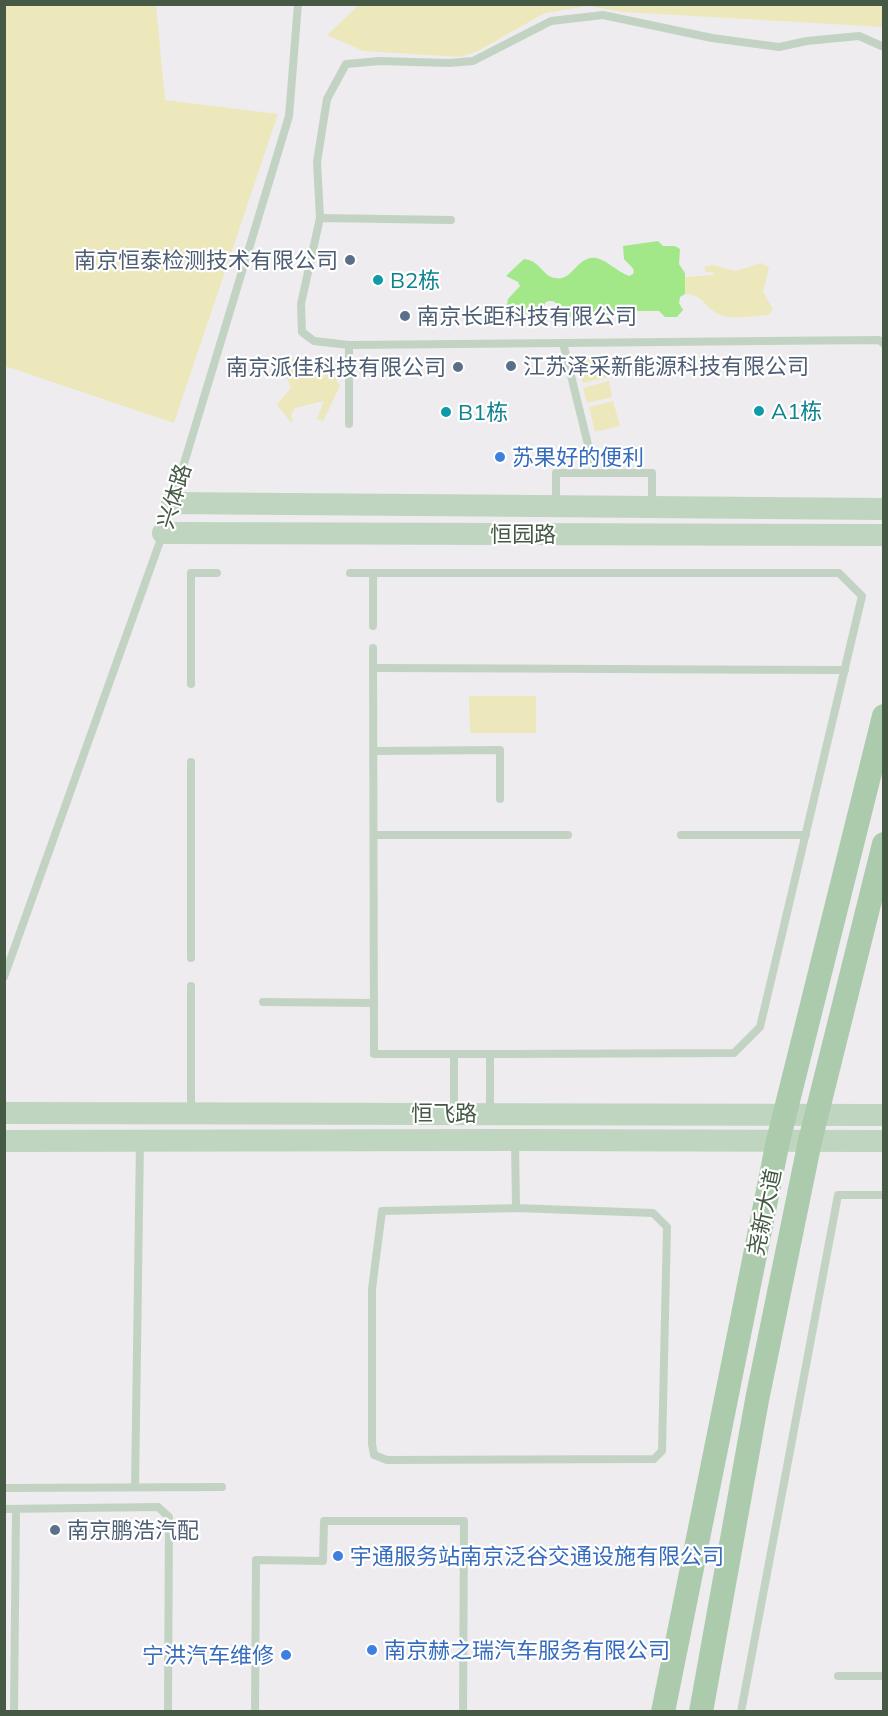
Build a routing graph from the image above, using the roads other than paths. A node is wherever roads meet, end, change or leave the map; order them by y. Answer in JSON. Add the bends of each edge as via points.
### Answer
{"nodes":[{"id":1,"x":298,"y":4,"type":"edge"},
{"id":2,"x":884,"y":47,"type":"edge"},
{"id":3,"x":320,"y":218,"type":"junction"},
{"id":4,"x":451,"y":220,"type":"dead end"},
{"id":5,"x":563,"y":343,"type":"junction"},
{"id":6,"x":884,"y":344,"type":"edge"},
{"id":7,"x":349,"y":345,"type":"junction"},
{"id":8,"x":349,"y":424,"type":"dead end"},
{"id":9,"x":595,"y":473,"type":"junction"},
{"id":10,"x":172,"y":503,"type":"junction"},
{"id":11,"x":559,"y":508,"type":"junction"},
{"id":12,"x":652,"y":508,"type":"junction"},
{"id":13,"x":884,"y":509,"type":"edge"},
{"id":14,"x":163,"y":533,"type":"junction"},
{"id":15,"x":563,"y":534,"type":"junction"},
{"id":16,"x":884,"y":535,"type":"edge"},
{"id":17,"x":217,"y":573,"type":"dead end"},
{"id":18,"x":350,"y":573,"type":"dead end"},
{"id":19,"x":374,"y":573,"type":"junction"},
{"id":20,"x":374,"y":626,"type":"dead end"},
{"id":21,"x":374,"y":648,"type":"dead end"},
{"id":22,"x":374,"y":668,"type":"junction"},
{"id":23,"x":845,"y":670,"type":"junction"},
{"id":24,"x":192,"y":684,"type":"dead end"},
{"id":25,"x":884,"y":716,"type":"edge"},
{"id":26,"x":374,"y":751,"type":"junction"},
{"id":27,"x":192,"y":762,"type":"dead end"},
{"id":28,"x":500,"y":798,"type":"dead end"},
{"id":29,"x":568,"y":835,"type":"dead end"},
{"id":30,"x":681,"y":835,"type":"dead end"},
{"id":31,"x":806,"y":835,"type":"junction"},
{"id":32,"x":374,"y":836,"type":"junction"},
{"id":33,"x":884,"y":844,"type":"edge"},
{"id":34,"x":192,"y":958,"type":"dead end"},
{"id":35,"x":4,"y":977,"type":"edge"},
{"id":36,"x":192,"y":986,"type":"dead end"},
{"id":37,"x":263,"y":1002,"type":"dead end"},
{"id":38,"x":374,"y":1003,"type":"junction"},
{"id":39,"x":454,"y":1054,"type":"junction"},
{"id":40,"x":490,"y":1054,"type":"junction"},
{"id":41,"x":4,"y":1113,"type":"edge"},
{"id":42,"x":192,"y":1113,"type":"junction"},
{"id":43,"x":454,"y":1113,"type":"junction"},
{"id":44,"x":490,"y":1113,"type":"junction"},
{"id":45,"x":786,"y":1114,"type":"junction"},
{"id":46,"x":816,"y":1115,"type":"junction"},
{"id":47,"x":884,"y":1115,"type":"edge"},
{"id":48,"x":515,"y":1140,"type":"junction"},
{"id":49,"x":4,"y":1141,"type":"edge"},
{"id":50,"x":141,"y":1141,"type":"junction"},
{"id":51,"x":778,"y":1141,"type":"junction"},
{"id":52,"x":810,"y":1141,"type":"junction"},
{"id":53,"x":884,"y":1141,"type":"edge"},
{"id":54,"x":884,"y":1195,"type":"edge"},
{"id":55,"x":516,"y":1208,"type":"junction"},
{"id":56,"x":222,"y":1487,"type":"dead end"},
{"id":57,"x":4,"y":1488,"type":"edge"},
{"id":58,"x":135,"y":1488,"type":"junction"},
{"id":59,"x":4,"y":1509,"type":"edge"},
{"id":60,"x":15,"y":1509,"type":"junction"},
{"id":61,"x":838,"y":1676,"type":"dead end"},
{"id":62,"x":884,"y":1676,"type":"edge"},
{"id":63,"x":14,"y":1712,"type":"edge"},
{"id":64,"x":168,"y":1712,"type":"edge"},
{"id":65,"x":255,"y":1712,"type":"edge"},
{"id":66,"x":463,"y":1712,"type":"edge"},
{"id":67,"x":663,"y":1712,"type":"edge"},
{"id":68,"x":701,"y":1712,"type":"edge"},
{"id":69,"x":741,"y":1712,"type":"edge"}],
"edges":[{"from":1,"to":10,"type":"lane","name":"兴体路","via":[[289,116]]},
{"from":2,"to":3,"type":"lane","via":[[859,36],[779,47],[712,38],[603,15],[551,21],[473,61],[346,64],[327,99],[317,162]]},
{"from":3,"to":4,"type":"lane"},
{"from":3,"to":7,"type":"lane","via":[[301,304],[302,332],[314,342]]},
{"from":5,"to":6,"type":"lane","via":[[879,340]]},
{"from":5,"to":7,"type":"lane"},
{"from":5,"to":9,"type":"lane"},
{"from":7,"to":8,"type":"lane"},
{"from":9,"to":11,"type":"lane","via":[[556,473]]},
{"from":9,"to":12,"type":"lane","via":[[652,473]]},
{"from":10,"to":11,"type":"main road","name":"恒园路"},
{"from":10,"to":14,"type":"lane","name":"兴体路"},
{"from":11,"to":12,"type":"main road","name":"恒园路"},
{"from":11,"to":15,"type":"main road"},
{"from":12,"to":13,"type":"main road","name":"恒园路"},
{"from":14,"to":15,"type":"main road","name":"恒园路"},
{"from":14,"to":35,"type":"lane","name":"兴体路"},
{"from":15,"to":16,"type":"main road","name":"恒园路"},
{"from":17,"to":24,"type":"lane","via":[[192,573]]},
{"from":18,"to":19,"type":"lane"},
{"from":19,"to":20,"type":"lane"},
{"from":19,"to":23,"type":"lane","via":[[839,573],[862,596]]},
{"from":21,"to":22,"type":"lane"},
{"from":22,"to":23,"type":"lane"},
{"from":22,"to":26,"type":"lane"},
{"from":23,"to":31,"type":"lane"},
{"from":25,"to":45,"type":"main road","name":"尧新大道"},
{"from":26,"to":28,"type":"lane","via":[[500,750]]},
{"from":26,"to":32,"type":"lane"},
{"from":27,"to":34,"type":"lane"},
{"from":29,"to":32,"type":"lane"},
{"from":30,"to":31,"type":"lane"},
{"from":31,"to":40,"type":"lane","via":[[760,1027],[734,1053]]},
{"from":32,"to":38,"type":"lane"},
{"from":33,"to":46,"type":"main road","name":"尧新大道"},
{"from":36,"to":42,"type":"lane"},
{"from":37,"to":38,"type":"lane"},
{"from":38,"to":39,"type":"lane","via":[[374,1054]]},
{"from":39,"to":40,"type":"lane"},
{"from":39,"to":43,"type":"lane"},
{"from":40,"to":44,"type":"lane"},
{"from":41,"to":42,"type":"main road","name":"恒飞路"},
{"from":42,"to":43,"type":"main road","name":"恒飞路"},
{"from":43,"to":44,"type":"main road","name":"恒飞路"},
{"from":44,"to":45,"type":"main road","name":"恒飞路"},
{"from":45,"to":46,"type":"main road","name":"恒飞路"},
{"from":45,"to":51,"type":"main road","name":"尧新大道"},
{"from":46,"to":47,"type":"main road","name":"恒飞路"},
{"from":46,"to":52,"type":"main road","name":"尧新大道"},
{"from":48,"to":50,"type":"main road","name":"恒飞路"},
{"from":48,"to":51,"type":"main road","name":"恒飞路"},
{"from":48,"to":55,"type":"lane"},
{"from":49,"to":50,"type":"main road","name":"恒飞路"},
{"from":50,"to":58,"type":"lane"},
{"from":51,"to":52,"type":"main road","name":"恒飞路"},
{"from":51,"to":67,"type":"main road","name":"尧新大道"},
{"from":52,"to":53,"type":"main road","name":"恒飞路"},
{"from":52,"to":68,"type":"main road","name":"尧新大道","via":[[757,1400]]},
{"from":54,"to":69,"type":"lane","via":[[838,1195]]},
{"from":55,"to":55,"type":"lane","via":[[653,1213],[667,1227],[662,1452],[654,1459],[387,1460],[374,1455],[372,1289],[382,1211]]},
{"from":56,"to":58,"type":"lane"},
{"from":57,"to":58,"type":"lane"},
{"from":59,"to":60,"type":"lane"},
{"from":60,"to":63,"type":"lane"},
{"from":60,"to":64,"type":"lane","via":[[158,1507],[169,1517]]},
{"from":61,"to":62,"type":"lane"},
{"from":65,"to":66,"type":"lane","via":[[256,1560],[324,1561],[324,1521],[464,1521]]}]}
